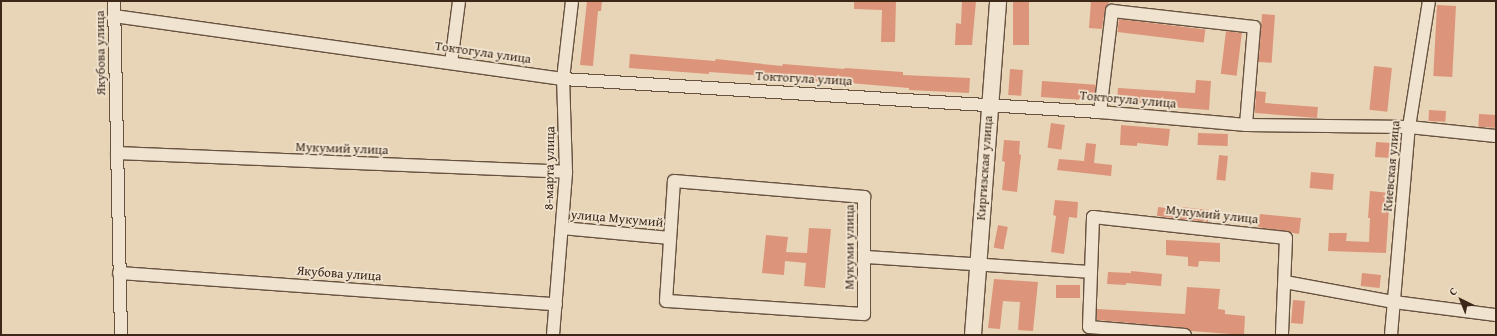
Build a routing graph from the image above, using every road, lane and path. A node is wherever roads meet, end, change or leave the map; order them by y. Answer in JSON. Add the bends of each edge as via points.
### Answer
{"nodes":[{"id":1,"x":114,"y":1,"type":"edge"},
{"id":2,"x":459,"y":1,"type":"edge"},
{"id":3,"x":572,"y":1,"type":"edge"},
{"id":4,"x":998,"y":1,"type":"edge"},
{"id":5,"x":1429,"y":1,"type":"edge"},
{"id":6,"x":114,"y":16,"type":"junction"},
{"id":7,"x":451,"y":63,"type":"junction"},
{"id":8,"x":563,"y":79,"type":"junction"},
{"id":9,"x":989,"y":105,"type":"junction"},
{"id":10,"x":1100,"y":112,"type":"junction"},
{"id":11,"x":1246,"y":124,"type":"junction"},
{"id":12,"x":1409,"y":127,"type":"junction"},
{"id":13,"x":1496,"y":136,"type":"edge"},
{"id":14,"x":117,"y":154,"type":"junction"},
{"id":15,"x":566,"y":172,"type":"junction"},
{"id":16,"x":562,"y":228,"type":"junction"},
{"id":17,"x":670,"y":238,"type":"junction"},
{"id":18,"x":865,"y":257,"type":"junction"},
{"id":19,"x":979,"y":266,"type":"junction"},
{"id":20,"x":119,"y":272,"type":"junction"},
{"id":21,"x":1091,"y":272,"type":"junction"},
{"id":22,"x":1285,"y":282,"type":"junction"},
{"id":23,"x":1394,"y":302,"type":"junction"},
{"id":24,"x":556,"y":304,"type":"junction"},
{"id":25,"x":1496,"y":315,"type":"edge"},
{"id":26,"x":121,"y":335,"type":"edge"},
{"id":27,"x":554,"y":335,"type":"edge"},
{"id":28,"x":973,"y":335,"type":"edge"},
{"id":29,"x":1185,"y":335,"type":"edge"},
{"id":30,"x":1282,"y":335,"type":"edge"},
{"id":31,"x":1391,"y":335,"type":"edge"}],
"edges":[{"from":1,"to":6,"type":"street","name":"Якубова улица"},
{"from":2,"to":7,"type":"street"},
{"from":3,"to":8,"type":"street","name":"8-марта улица"},
{"from":4,"to":9,"type":"street","name":"Киргизская улица"},
{"from":5,"to":12,"type":"street","name":"Киевская улица"},
{"from":6,"to":7,"type":"street","name":"Токтогула улица"},
{"from":6,"to":14,"type":"street","name":"Якубова улица"},
{"from":7,"to":8,"type":"street","name":"Токтогула улица"},
{"from":8,"to":9,"type":"street","name":"Токтогула улица"},
{"from":8,"to":15,"type":"street","name":"8-марта улица"},
{"from":9,"to":10,"type":"street","name":"Токтогула улица"},
{"from":9,"to":19,"type":"street","name":"Киргизская улица"},
{"from":10,"to":11,"type":"street","name":"Токтогула улица"},
{"from":10,"to":11,"type":"street","via":[[1112,11],[1254,27]]},
{"from":11,"to":12,"type":"street","name":"Токтогула улица"},
{"from":12,"to":13,"type":"street","name":"Токтогула улица"},
{"from":12,"to":23,"type":"street","name":"Киевская улица"},
{"from":14,"to":15,"type":"street","name":"Мукумий улица"},
{"from":14,"to":20,"type":"street","name":"Якубова улица"},
{"from":15,"to":16,"type":"street","name":"8-марта улица"},
{"from":16,"to":17,"type":"street","name":"улица Мукумий"},
{"from":16,"to":24,"type":"street","name":"8-марта улица"},
{"from":17,"to":18,"type":"street","name":"Мукуми улица","via":[[674,180],[864,197]]},
{"from":17,"to":18,"type":"street","name":"Мукуми улица","via":[[666,301],[864,314]]},
{"from":18,"to":19,"type":"street"},
{"from":19,"to":21,"type":"street"},
{"from":19,"to":28,"type":"street","name":"Киргизская улица"},
{"from":20,"to":24,"type":"street","name":"Якубова улица"},
{"from":20,"to":26,"type":"street","name":"Якубова улица"},
{"from":21,"to":22,"type":"street","name":"Мукумий улица","via":[[1093,217],[1286,238]]},
{"from":21,"to":29,"type":"street","name":"Мукумий улица","via":[[1089,327]]},
{"from":22,"to":23,"type":"street"},
{"from":22,"to":30,"type":"street","name":"Мукумий улица"},
{"from":23,"to":25,"type":"street"},
{"from":23,"to":31,"type":"street","name":"Киевская улица"},
{"from":24,"to":27,"type":"street","name":"8-марта улица"}]}
